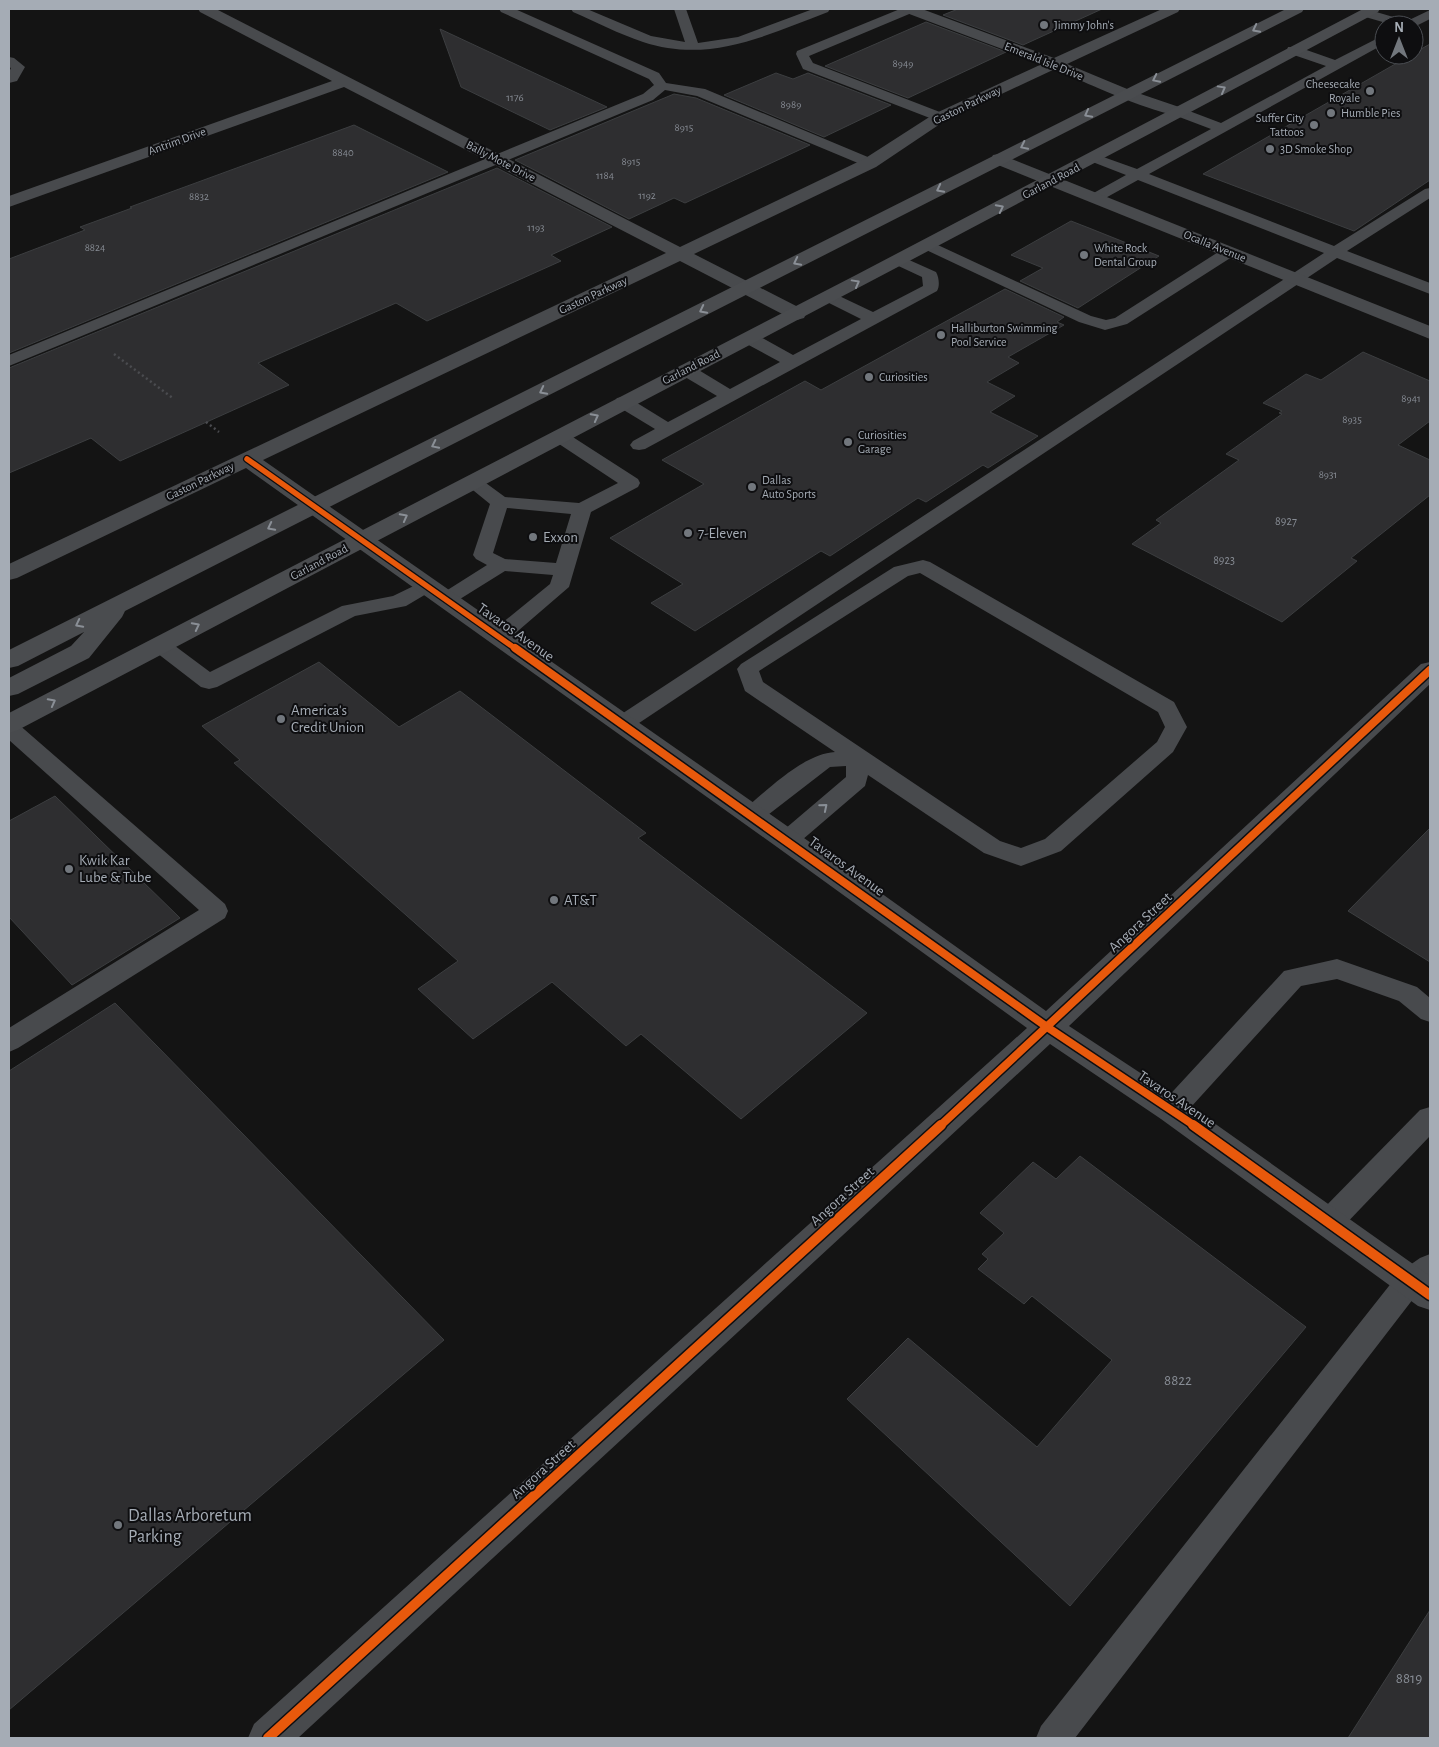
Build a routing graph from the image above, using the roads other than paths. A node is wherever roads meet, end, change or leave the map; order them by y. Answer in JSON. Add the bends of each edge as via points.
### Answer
{"nodes":[{"id":1,"x":205,"y":9,"type":"edge"},
{"id":2,"x":504,"y":9,"type":"edge"},
{"id":3,"x":577,"y":9,"type":"edge"},
{"id":4,"x":680,"y":9,"type":"edge"},
{"id":5,"x":824,"y":9,"type":"edge"},
{"id":6,"x":910,"y":9,"type":"edge"},
{"id":7,"x":1173,"y":9,"type":"edge"},
{"id":8,"x":1297,"y":9,"type":"edge"},
{"id":9,"x":1369,"y":11,"type":"edge"},
{"id":10,"x":1374,"y":44,"type":"edge"},
{"id":11,"x":693,"y":46,"type":"junction"},
{"id":12,"x":1293,"y":50,"type":"junction"},
{"id":13,"x":9,"y":61,"type":"edge"},
{"id":14,"x":1055,"y":64,"type":"junction"},
{"id":15,"x":1336,"y":65,"type":"junction"},
{"id":16,"x":9,"y":79,"type":"edge"},
{"id":17,"x":346,"y":80,"type":"junction"},
{"id":18,"x":662,"y":86,"type":"junction"},
{"id":19,"x":1126,"y":94,"type":"junction"},
{"id":20,"x":1180,"y":112,"type":"junction"},
{"id":21,"x":940,"y":117,"type":"junction"},
{"id":22,"x":1222,"y":128,"type":"junction"},
{"id":23,"x":999,"y":158,"type":"junction"},
{"id":24,"x":1094,"y":158,"type":"junction"},
{"id":25,"x":498,"y":160,"type":"junction"},
{"id":26,"x":870,"y":163,"type":"junction"},
{"id":27,"x":1139,"y":174,"type":"junction"},
{"id":28,"x":1053,"y":180,"type":"junction"},
{"id":29,"x":1430,"y":192,"type":"edge"},
{"id":30,"x":1095,"y":198,"type":"junction"},
{"id":31,"x":9,"y":202,"type":"edge"},
{"id":32,"x":927,"y":245,"type":"junction"},
{"id":33,"x":1229,"y":252,"type":"junction"},
{"id":34,"x":1338,"y":252,"type":"junction"},
{"id":35,"x":682,"y":253,"type":"junction"},
{"id":36,"x":898,"y":260,"type":"junction"},
{"id":37,"x":1294,"y":279,"type":"junction"},
{"id":38,"x":746,"y":287,"type":"junction"},
{"id":39,"x":1430,"y":289,"type":"edge"},
{"id":40,"x":830,"y":297,"type":"junction"},
{"id":41,"x":797,"y":314,"type":"junction"},
{"id":42,"x":872,"y":318,"type":"junction"},
{"id":43,"x":1430,"y":333,"type":"edge"},
{"id":44,"x":749,"y":338,"type":"junction"},
{"id":45,"x":9,"y":361,"type":"edge"},
{"id":46,"x":792,"y":362,"type":"junction"},
{"id":47,"x":686,"y":370,"type":"junction"},
{"id":48,"x":730,"y":396,"type":"junction"},
{"id":49,"x":623,"y":402,"type":"junction"},
{"id":50,"x":668,"y":429,"type":"junction"},
{"id":51,"x":559,"y":436,"type":"junction"},
{"id":52,"x":639,"y":445,"type":"dead end"},
{"id":53,"x":247,"y":459,"type":"junction"},
{"id":54,"x":472,"y":482,"type":"junction"},
{"id":55,"x":500,"y":502,"type":"junction"},
{"id":56,"x":314,"y":504,"type":"junction"},
{"id":57,"x":582,"y":509,"type":"junction"},
{"id":58,"x":361,"y":540,"type":"junction"},
{"id":59,"x":501,"y":565,"type":"junction"},
{"id":60,"x":563,"y":570,"type":"junction"},
{"id":61,"x":9,"y":573,"type":"edge"},
{"id":62,"x":436,"y":593,"type":"junction"},
{"id":63,"x":123,"y":602,"type":"junction"},
{"id":64,"x":498,"y":637,"type":"junction"},
{"id":65,"x":160,"y":645,"type":"junction"},
{"id":66,"x":9,"y":660,"type":"edge"},
{"id":67,"x":1430,"y":670,"type":"edge"},
{"id":68,"x":9,"y":688,"type":"edge"},
{"id":69,"x":9,"y":724,"type":"edge"},
{"id":70,"x":622,"y":724,"type":"junction"},
{"id":71,"x":9,"y":728,"type":"edge"},
{"id":72,"x":858,"y":758,"type":"junction"},
{"id":73,"x":752,"y":815,"type":"junction"},
{"id":74,"x":787,"y":840,"type":"junction"},
{"id":75,"x":1430,"y":1012,"type":"edge"},
{"id":76,"x":1047,"y":1028,"type":"junction"},
{"id":77,"x":9,"y":1041,"type":"edge"},
{"id":78,"x":1172,"y":1110,"type":"junction"},
{"id":79,"x":1430,"y":1118,"type":"edge"},
{"id":80,"x":1329,"y":1222,"type":"junction"},
{"id":81,"x":1424,"y":1281,"type":"edge"},
{"id":82,"x":268,"y":1738,"type":"edge"},
{"id":83,"x":1052,"y":1738,"type":"edge"}],
"edges":[{"from":1,"to":17,"type":"street","name":"Bally Mote Drive"},
{"from":2,"to":18,"type":"lane","via":[[654,76]]},
{"from":3,"to":11,"type":"lane","via":[[648,40]]},
{"from":4,"to":11,"type":"lane"},
{"from":5,"to":11,"type":"lane","via":[[740,41]]},
{"from":6,"to":14,"type":"street","name":"Emerald Isle Drive"},
{"from":6,"to":21,"type":"lane","via":[[802,54],[808,66]]},
{"from":7,"to":14,"type":"street","name":"Gaston Parkway"},
{"from":8,"to":19,"type":"main road","one_way":true},
{"from":9,"to":12,"type":"main road","name":"Garland Road"},
{"from":10,"to":15,"type":"lane"},
{"from":12,"to":15,"type":"lane"},
{"from":20,"to":12,"type":"main road","name":"Garland Road","one_way":true},
{"from":13,"to":16,"type":"lane","via":[[18,67]]},
{"from":14,"to":19,"type":"street","name":"Emerald Isle Drive"},
{"from":14,"to":21,"type":"street","name":"Gaston Parkway"},
{"from":15,"to":22,"type":"lane"},
{"from":17,"to":25,"type":"street","name":"Bally Mote Drive"},
{"from":17,"to":31,"type":"street","name":"Antrim Drive"},
{"from":18,"to":25,"type":"lane","via":[[648,97]]},
{"from":18,"to":26,"type":"lane","via":[[700,92]]},
{"from":19,"to":20,"type":"street","name":"Emerald Isle Drive"},
{"from":19,"to":23,"type":"main road","one_way":true},
{"from":20,"to":22,"type":"lane"},
{"from":20,"to":24,"type":"main road","name":"Garland Road"},
{"from":21,"to":26,"type":"street","name":"Gaston Parkway"},
{"from":22,"to":27,"type":"lane"},
{"from":23,"to":28,"type":"street","name":"Ocalla Avenue"},
{"from":23,"to":38,"type":"main road","one_way":true},
{"from":24,"to":27,"type":"lane"},
{"from":24,"to":28,"type":"main road","name":"Garland Road"},
{"from":25,"to":35,"type":"street","name":"Bally Mote Drive"},
{"from":25,"to":45,"type":"lane"},
{"from":26,"to":35,"type":"street","name":"Gaston Parkway"},
{"from":27,"to":30,"type":"lane"},
{"from":27,"to":34,"type":"lane"},
{"from":28,"to":30,"type":"street","name":"Ocalla Avenue"},
{"from":32,"to":28,"type":"main road","name":"Garland Road","one_way":true},
{"from":29,"to":34,"type":"lane"},
{"from":30,"to":33,"type":"street","name":"Ocalla Avenue"},
{"from":32,"to":33,"type":"lane","via":[[1085,319],[1105,324],[1121,321]]},
{"from":32,"to":36,"type":"main road","name":"Garland Road"},
{"from":33,"to":37,"type":"street","name":"Ocalla Avenue"},
{"from":34,"to":37,"type":"lane"},
{"from":34,"to":39,"type":"lane"},
{"from":35,"to":38,"type":"street","name":"Bally Mote Drive"},
{"from":35,"to":53,"type":"street","name":"Gaston Parkway"},
{"from":40,"to":36,"type":"main road","name":"Garland Road","one_way":true},
{"from":36,"to":42,"type":"lane","via":[[930,275],[931,288]]},
{"from":37,"to":43,"type":"street","name":"Ocalla Avenue"},
{"from":37,"to":70,"type":"lane"},
{"from":38,"to":41,"type":"street","name":"Bally Mote Drive"},
{"from":38,"to":56,"type":"main road","one_way":true,"via":[[479,424]]},
{"from":40,"to":41,"type":"main road","name":"Garland Road"},
{"from":40,"to":42,"type":"lane"},
{"from":41,"to":44,"type":"main road","name":"Garland Road"},
{"from":42,"to":46,"type":"lane"},
{"from":44,"to":46,"type":"lane"},
{"from":44,"to":47,"type":"main road","name":"Garland Road"},
{"from":46,"to":48,"type":"lane"},
{"from":47,"to":48,"type":"lane"},
{"from":47,"to":49,"type":"main road","name":"Garland Road"},
{"from":48,"to":50,"type":"lane"},
{"from":49,"to":50,"type":"lane"},
{"from":51,"to":49,"type":"main road","name":"Garland Road","one_way":true},
{"from":50,"to":52,"type":"lane"},
{"from":51,"to":54,"type":"main road","name":"Garland Road"},
{"from":51,"to":57,"type":"lane","via":[[631,483]]},
{"from":53,"to":56,"type":"street","name":"Tavaros Avenue"},
{"from":53,"to":61,"type":"street","name":"Gaston Parkway"},
{"from":54,"to":55,"type":"lane"},
{"from":58,"to":54,"type":"main road","name":"Garland Road","one_way":true},
{"from":55,"to":57,"type":"lane"},
{"from":55,"to":59,"type":"lane","via":[[483,555]]},
{"from":56,"to":58,"type":"street","name":"Tavaros Avenue"},
{"from":56,"to":63,"type":"main road","one_way":true},
{"from":57,"to":60,"type":"lane"},
{"from":58,"to":62,"type":"street","name":"Tavaros Avenue"},
{"from":65,"to":58,"type":"main road","name":"Garland Road","one_way":true},
{"from":59,"to":60,"type":"lane"},
{"from":59,"to":62,"type":"lane"},
{"from":60,"to":64,"type":"lane","via":[[559,587]]},
{"from":62,"to":64,"type":"street","name":"Tavaros Avenue"},
{"from":62,"to":65,"type":"lane","via":[[349,611],[209,682]]},
{"from":63,"to":66,"type":"main road","one_way":true},
{"from":63,"to":68,"type":"main road","via":[[80,652]]},
{"from":64,"to":70,"type":"street","name":"Tavaros Avenue"},
{"from":69,"to":65,"type":"main road","name":"Garland Road","one_way":true},
{"from":67,"to":76,"type":"street","name":"Angora Street"},
{"from":70,"to":73,"type":"street","name":"Tavaros Avenue"},
{"from":71,"to":77,"type":"lane","via":[[216,910]]},
{"from":72,"to":72,"type":"lane","via":[[753,686],[748,669],[901,571],[923,566],[1166,707],[1176,727],[1166,747],[1053,845],[1021,857],[992,847]]},
{"from":72,"to":73,"type":"lane","via":[[824,760]]},
{"from":74,"to":72,"type":"lane","one_way":true,"via":[[857,780]]},
{"from":73,"to":74,"type":"street","name":"Tavaros Avenue"},
{"from":74,"to":76,"type":"street","name":"Tavaros Avenue"},
{"from":75,"to":78,"type":"lane","via":[[1408,994],[1337,969],[1293,978]]},
{"from":76,"to":78,"type":"street","name":"Tavaros Avenue"},
{"from":76,"to":82,"type":"street","name":"Angora Street"},
{"from":78,"to":80,"type":"street","name":"Tavaros Avenue"},
{"from":79,"to":80,"type":"lane"},
{"from":80,"to":81,"type":"street","name":"Tavaros Avenue"},
{"from":81,"to":83,"type":"lane"}]}
